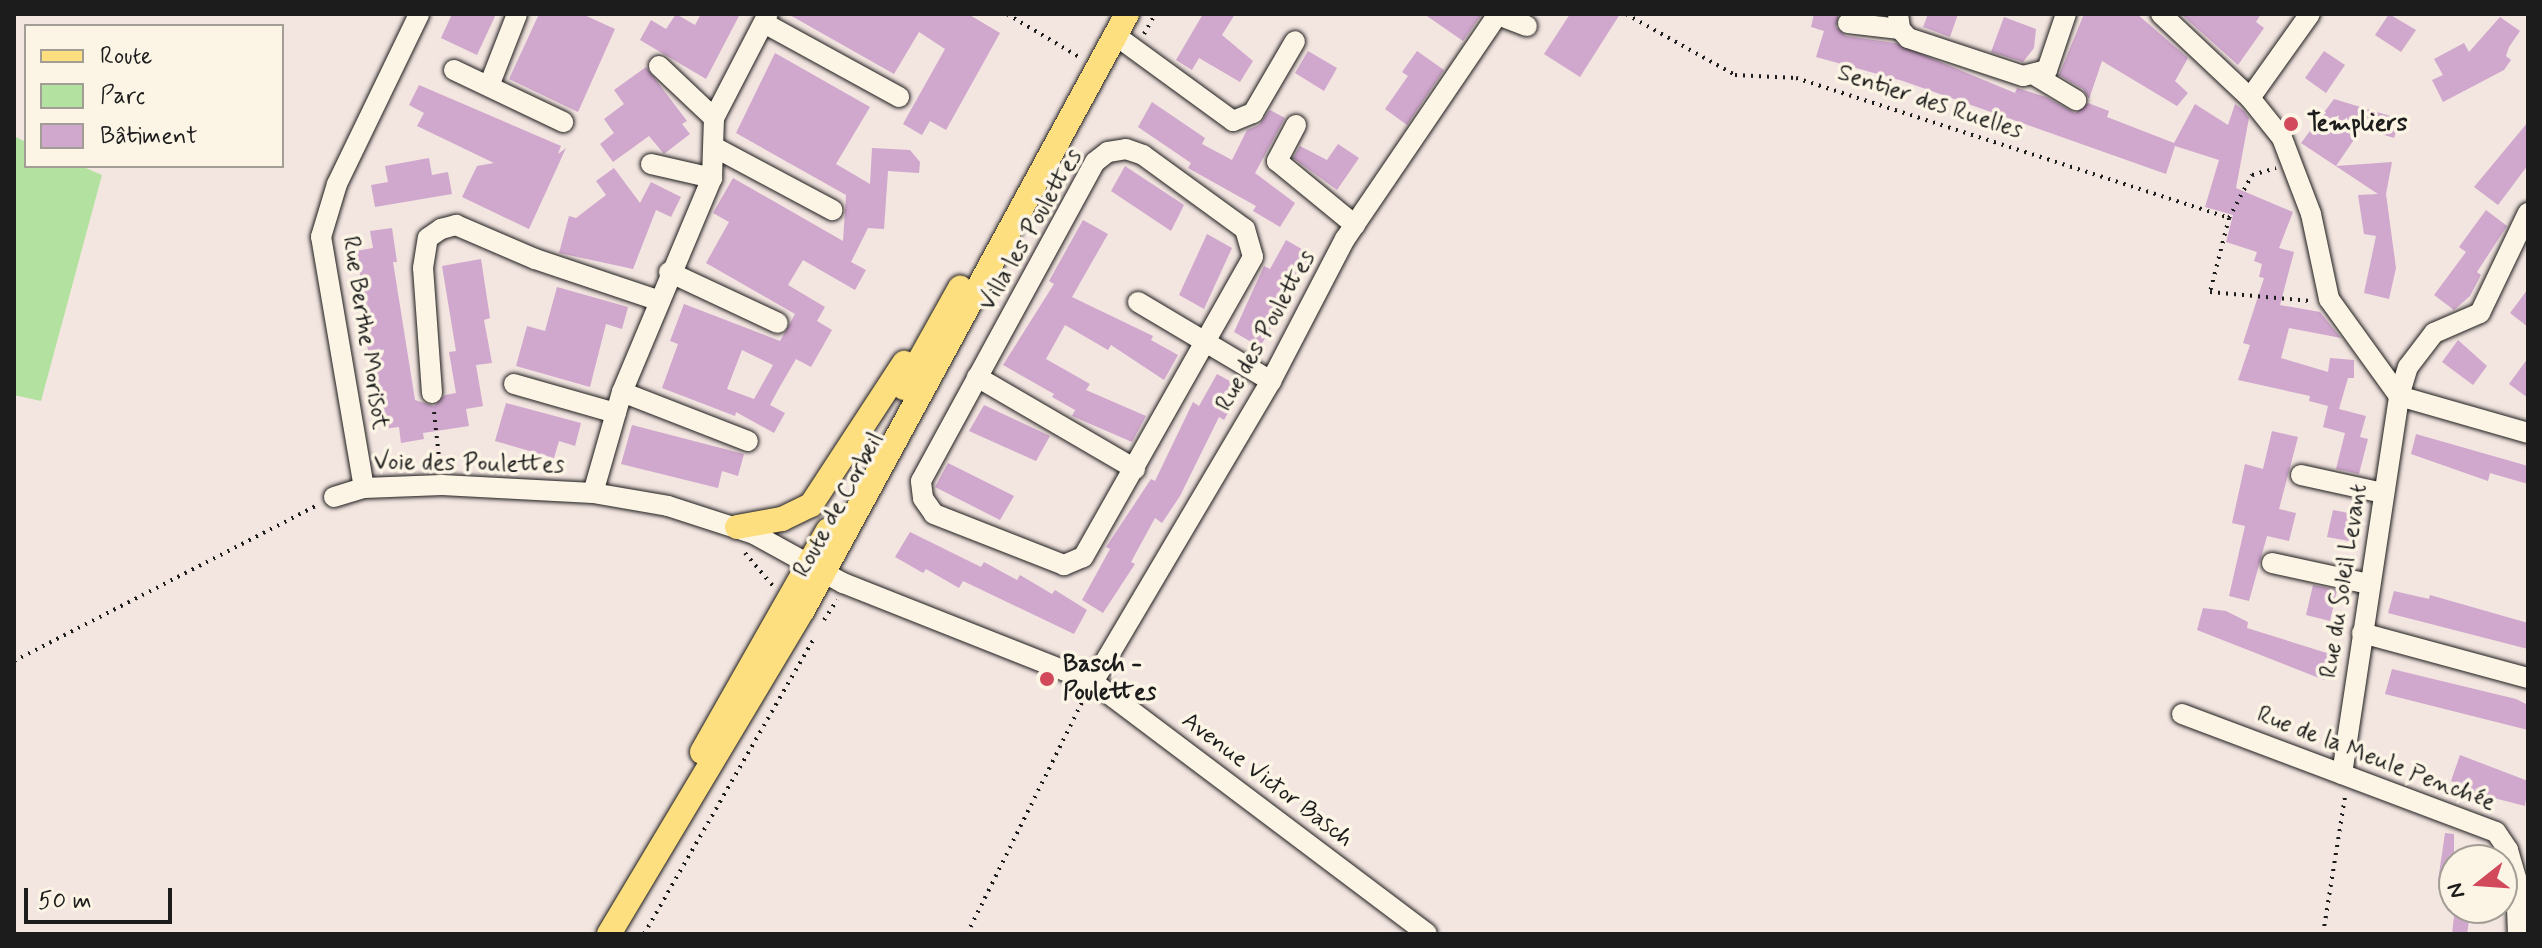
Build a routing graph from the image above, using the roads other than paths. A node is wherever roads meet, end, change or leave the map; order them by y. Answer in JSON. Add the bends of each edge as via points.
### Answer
{"nodes":[{"id":1,"x":419,"y":14,"type":"edge"},
{"id":2,"x":517,"y":14,"type":"edge"},
{"id":3,"x":1498,"y":14,"type":"edge"},
{"id":4,"x":2066,"y":14,"type":"edge"},
{"id":5,"x":2161,"y":14,"type":"edge"},
{"id":6,"x":2310,"y":14,"type":"edge"},
{"id":7,"x":766,"y":18,"type":"edge"},
{"id":8,"x":1899,"y":21,"type":"edge"},
{"id":9,"x":1848,"y":23,"type":"dead end"},
{"id":10,"x":1121,"y":25,"type":"edge"},
{"id":11,"x":1527,"y":26,"type":"dead end"},
{"id":12,"x":1295,"y":41,"type":"dead end"},
{"id":13,"x":659,"y":66,"type":"dead end"},
{"id":14,"x":454,"y":70,"type":"dead end"},
{"id":15,"x":2036,"y":76,"type":"junction"},
{"id":16,"x":489,"y":86,"type":"junction"},
{"id":17,"x":899,"y":97,"type":"dead end"},
{"id":18,"x":2250,"y":98,"type":"junction"},
{"id":19,"x":2076,"y":100,"type":"dead end"},
{"id":20,"x":714,"y":118,"type":"junction"},
{"id":21,"x":563,"y":122,"type":"dead end"},
{"id":22,"x":1296,"y":125,"type":"dead end"},
{"id":23,"x":716,"y":148,"type":"junction"},
{"id":24,"x":1047,"y":156,"type":"junction"},
{"id":25,"x":651,"y":164,"type":"dead end"},
{"id":26,"x":712,"y":178,"type":"junction"},
{"id":27,"x":832,"y":210,"type":"dead end"},
{"id":28,"x":2528,"y":213,"type":"edge"},
{"id":29,"x":1355,"y":225,"type":"junction"},
{"id":30,"x":669,"y":272,"type":"junction"},
{"id":31,"x":657,"y":300,"type":"junction"},
{"id":32,"x":1138,"y":302,"type":"dead end"},
{"id":33,"x":778,"y":323,"type":"dead end"},
{"id":34,"x":937,"y":327,"type":"junction"},
{"id":35,"x":1206,"y":342,"type":"junction"},
{"id":36,"x":977,"y":377,"type":"junction"},
{"id":37,"x":1271,"y":381,"type":"junction"},
{"id":38,"x":514,"y":384,"type":"dead end"},
{"id":39,"x":622,"y":392,"type":"junction"},
{"id":40,"x":432,"y":393,"type":"road end"},
{"id":41,"x":2399,"y":396,"type":"junction"},
{"id":42,"x":616,"y":413,"type":"junction"},
{"id":43,"x":2528,"y":433,"type":"edge"},
{"id":44,"x":748,"y":441,"type":"dead end"},
{"id":45,"x":1135,"y":469,"type":"junction"},
{"id":46,"x":2301,"y":475,"type":"dead end"},
{"id":47,"x":364,"y":488,"type":"junction"},
{"id":48,"x":593,"y":493,"type":"junction"},
{"id":49,"x":2383,"y":493,"type":"junction"},
{"id":50,"x":334,"y":497,"type":"road end"},
{"id":51,"x":737,"y":527,"type":"junction"},
{"id":52,"x":2272,"y":563,"type":"dead end"},
{"id":53,"x":814,"y":568,"type":"junction"},
{"id":54,"x":2369,"y":584,"type":"junction"},
{"id":55,"x":2362,"y":633,"type":"junction"},
{"id":56,"x":2528,"y":678,"type":"edge"},
{"id":57,"x":1093,"y":682,"type":"junction"},
{"id":58,"x":2182,"y":714,"type":"dead end"},
{"id":59,"x":2342,"y":774,"type":"junction"},
{"id":60,"x":2522,"y":879,"type":"edge"},
{"id":61,"x":609,"y":934,"type":"edge"},
{"id":62,"x":1427,"y":934,"type":"edge"},
{"id":63,"x":2518,"y":934,"type":"edge"}],
"edges":[{"from":1,"to":47,"type":"street","name":"Rue Berthe Morisot","via":[[337,184],[321,237]]},
{"from":2,"to":16,"type":"street"},
{"from":3,"to":11,"type":"street"},
{"from":3,"to":29,"type":"street","name":"Rue des Poulettes"},
{"from":4,"to":15,"type":"street","via":[[2047,70]]},
{"from":5,"to":18,"type":"street"},
{"from":6,"to":18,"type":"street"},
{"from":7,"to":17,"type":"street"},
{"from":7,"to":20,"type":"street"},
{"from":8,"to":9,"type":"street"},
{"from":8,"to":15,"type":"street","via":[[1908,38]]},
{"from":10,"to":12,"type":"street","name":"Route de Corbeil","via":[[1233,121],[1253,113]]},
{"from":10,"to":24,"type":"main road","name":"Route de Corbeil"},
{"from":13,"to":20,"type":"street"},
{"from":14,"to":16,"type":"street"},
{"from":15,"to":19,"type":"street"},
{"from":16,"to":21,"type":"street"},
{"from":18,"to":41,"type":"street","via":[[2282,138],[2293,163],[2332,305]]},
{"from":20,"to":23,"type":"street"},
{"from":22,"to":29,"type":"street","via":[[1277,161]]},
{"from":23,"to":26,"type":"street"},
{"from":23,"to":27,"type":"street"},
{"from":24,"to":34,"type":"main road","name":"Route de Corbeil","via":[[1024,182]]},
{"from":24,"to":53,"type":"main road","name":"Route de Corbeil","via":[[1033,189]]},
{"from":25,"to":26,"type":"street"},
{"from":26,"to":30,"type":"street"},
{"from":28,"to":41,"type":"street","name":"Rue du Soleil Levant","via":[[2480,313],[2434,333],[2408,367]]},
{"from":29,"to":37,"type":"street","name":"Rue des Poulettes"},
{"from":30,"to":31,"type":"street"},
{"from":30,"to":33,"type":"street"},
{"from":31,"to":39,"type":"street"},
{"from":31,"to":40,"type":"street","via":[[535,259],[456,225],[441,229],[428,238],[423,268]]},
{"from":32,"to":35,"type":"street"},
{"from":34,"to":51,"type":"main road","via":[[920,335],[811,505],[782,519]]},
{"from":34,"to":53,"type":"main road","name":"Route de Corbeil"},
{"from":35,"to":36,"type":"street","name":"Villa les Poulettes","via":[[1253,257],[1251,242],[1245,229],[1143,155],[1126,149],[1108,152],[1095,162]]},
{"from":35,"to":37,"type":"street"},
{"from":35,"to":45,"type":"street","name":"Villa les Poulettes"},
{"from":36,"to":45,"type":"street"},
{"from":36,"to":45,"type":"street","name":"Villa les Poulettes","via":[[921,481],[923,498],[934,514],[1064,565],[1083,557]]},
{"from":37,"to":57,"type":"street","name":"Rue des Poulettes"},
{"from":38,"to":42,"type":"street"},
{"from":39,"to":42,"type":"street"},
{"from":39,"to":44,"type":"street"},
{"from":41,"to":43,"type":"street"},
{"from":41,"to":49,"type":"street","name":"Rue du Soleil Levant"},
{"from":42,"to":48,"type":"street"},
{"from":46,"to":49,"type":"street"},
{"from":47,"to":48,"type":"street","name":"Voie des Poulettes","via":[[442,485]]},
{"from":47,"to":50,"type":"street","name":"Voie des Poulettes"},
{"from":48,"to":51,"type":"street","name":"Voie des Poulettes","via":[[668,506]]},
{"from":49,"to":54,"type":"street","name":"Rue du Soleil Levant"},
{"from":51,"to":53,"type":"street","name":"Voie des Poulettes"},
{"from":52,"to":54,"type":"street"},
{"from":53,"to":57,"type":"street","name":"Avenue Victor Basch"},
{"from":53,"to":61,"type":"main road","name":"Route de Corbeil","via":[[804,609]]},
{"from":54,"to":55,"type":"street","name":"Rue du Soleil Levant"},
{"from":55,"to":56,"type":"street"},
{"from":55,"to":59,"type":"street","name":"Rue du Soleil Levant"},
{"from":57,"to":62,"type":"street","name":"Avenue Victor Basch"},
{"from":58,"to":59,"type":"street","name":"Rue de la Meule Penchée"},
{"from":59,"to":60,"type":"street","name":"Rue de la Meule Penchée","via":[[2496,832]]},
{"from":60,"to":63,"type":"street","name":"Rue de la Meule Penchée"}]}
